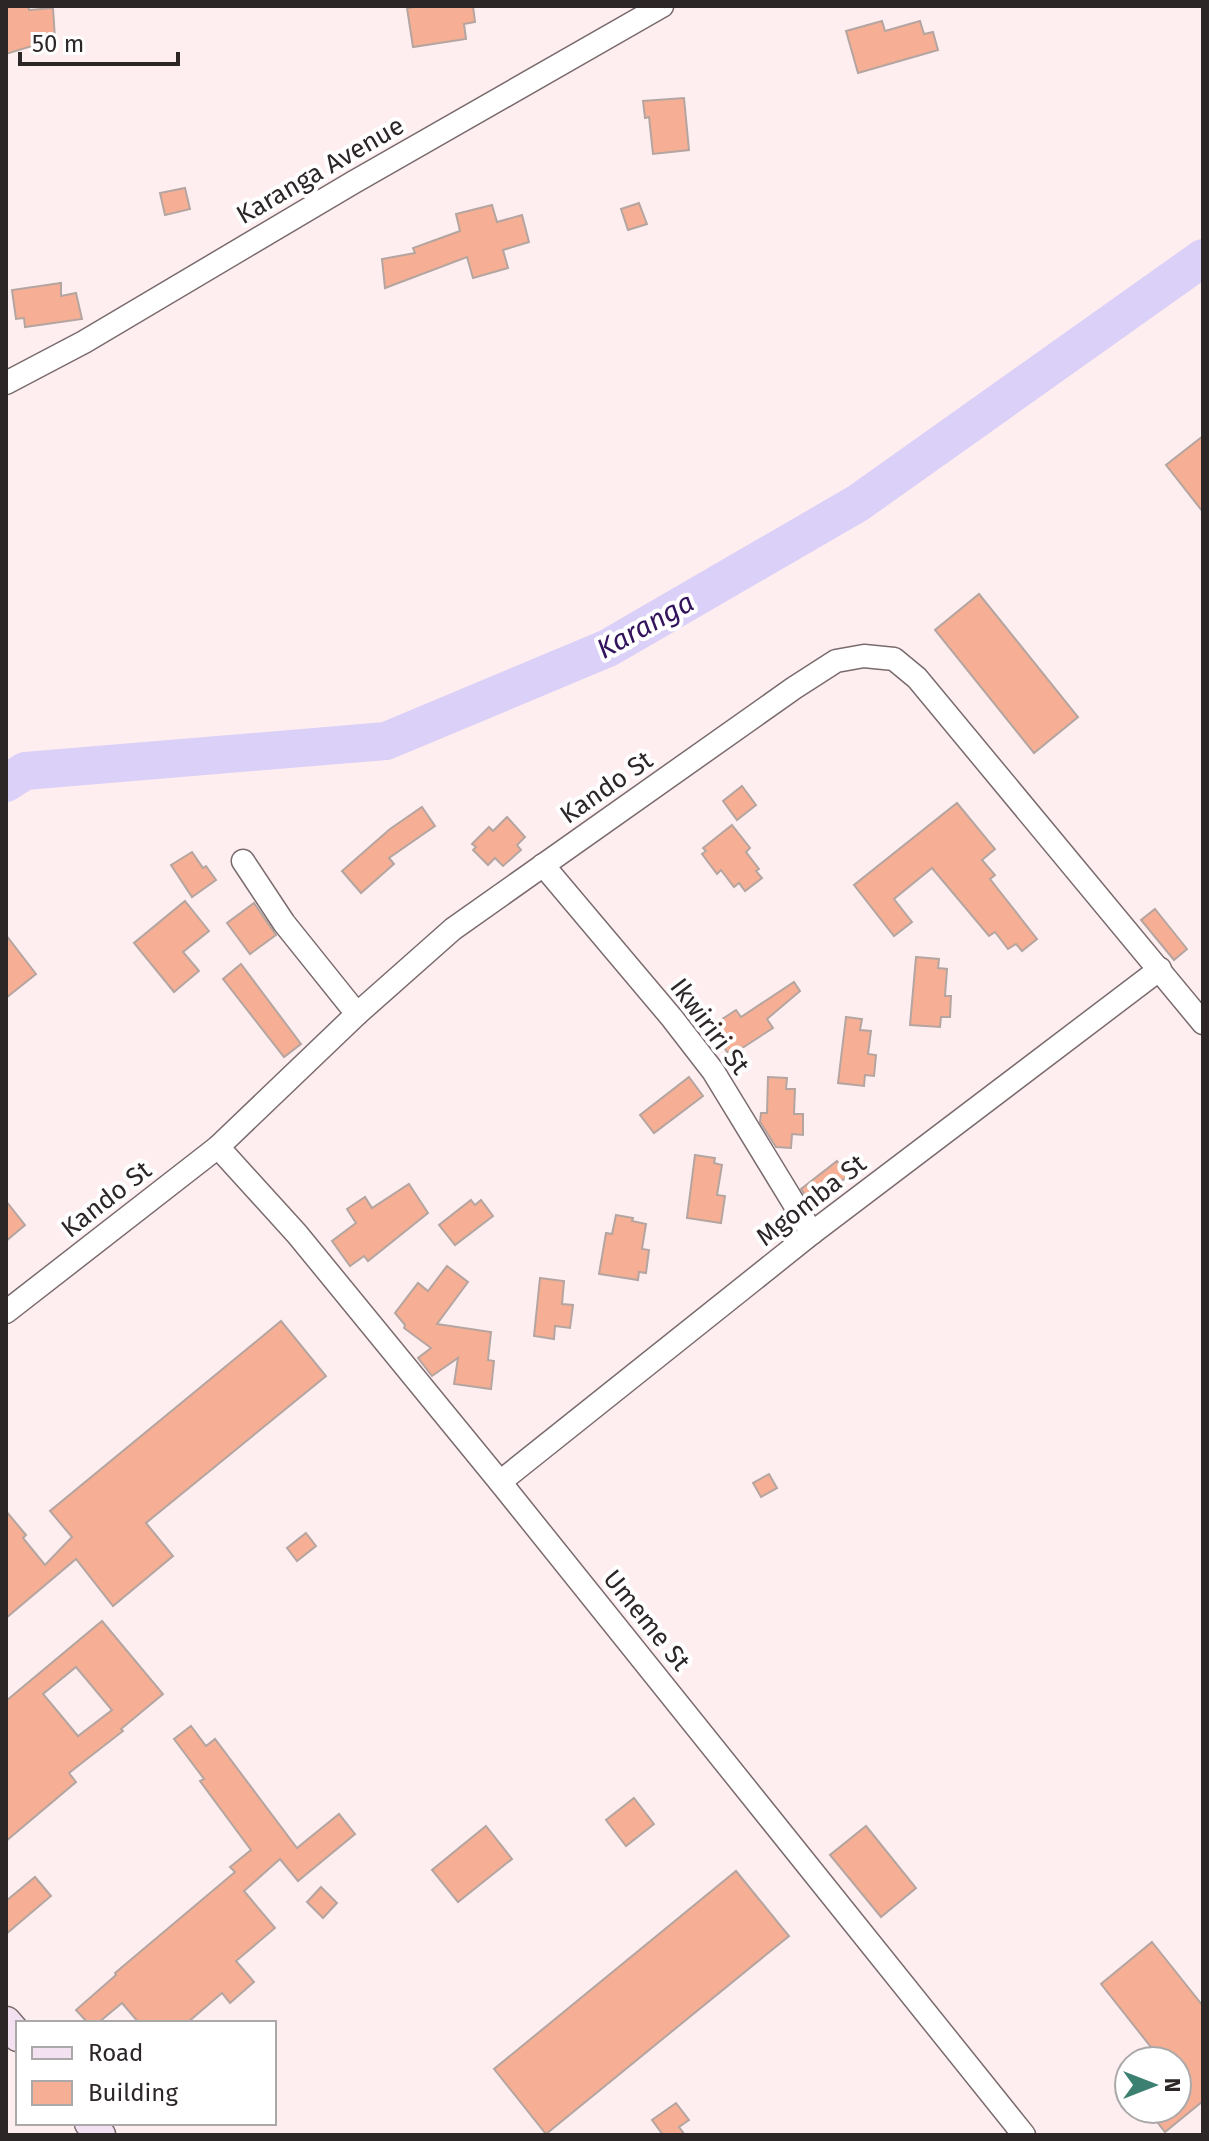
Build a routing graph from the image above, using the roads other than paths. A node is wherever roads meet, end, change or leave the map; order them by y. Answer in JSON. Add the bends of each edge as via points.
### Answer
{"nodes":[{"id":1,"x":662,"y":6,"type":"edge"},
{"id":2,"x":6,"y":383,"type":"edge"},
{"id":3,"x":243,"y":861,"type":"dead end"},
{"id":4,"x":543,"y":865,"type":"junction"},
{"id":5,"x":1160,"y":969,"type":"junction"},
{"id":6,"x":357,"y":1014,"type":"junction"},
{"id":7,"x":1203,"y":1023,"type":"edge"},
{"id":8,"x":218,"y":1147,"type":"junction"},
{"id":9,"x":812,"y":1233,"type":"junction"},
{"id":10,"x":6,"y":1312,"type":"edge"},
{"id":11,"x":500,"y":1482,"type":"junction"},
{"id":12,"x":1024,"y":2135,"type":"edge"}],
"edges":[{"from":1,"to":2,"type":"street","name":"Karanga Avenue"},
{"from":3,"to":6,"type":"street","via":[[284,923]]},
{"from":4,"to":5,"type":"street","name":"Kando St","via":[[836,661],[864,656],[894,659],[917,678]]},
{"from":4,"to":6,"type":"street","name":"Kando St","via":[[453,929]]},
{"from":4,"to":9,"type":"street","name":"Ikwiriri St","via":[[713,1071]]},
{"from":5,"to":7,"type":"street","name":"Kando St"},
{"from":5,"to":9,"type":"street","name":"Mgomba St"},
{"from":6,"to":8,"type":"street","name":"Kando St"},
{"from":8,"to":10,"type":"street","name":"Kando St"},
{"from":8,"to":11,"type":"street","name":"Umeme St","via":[[297,1234]]},
{"from":9,"to":11,"type":"street","name":"Mgomba St"},
{"from":11,"to":12,"type":"street","name":"Umeme St"}]}
